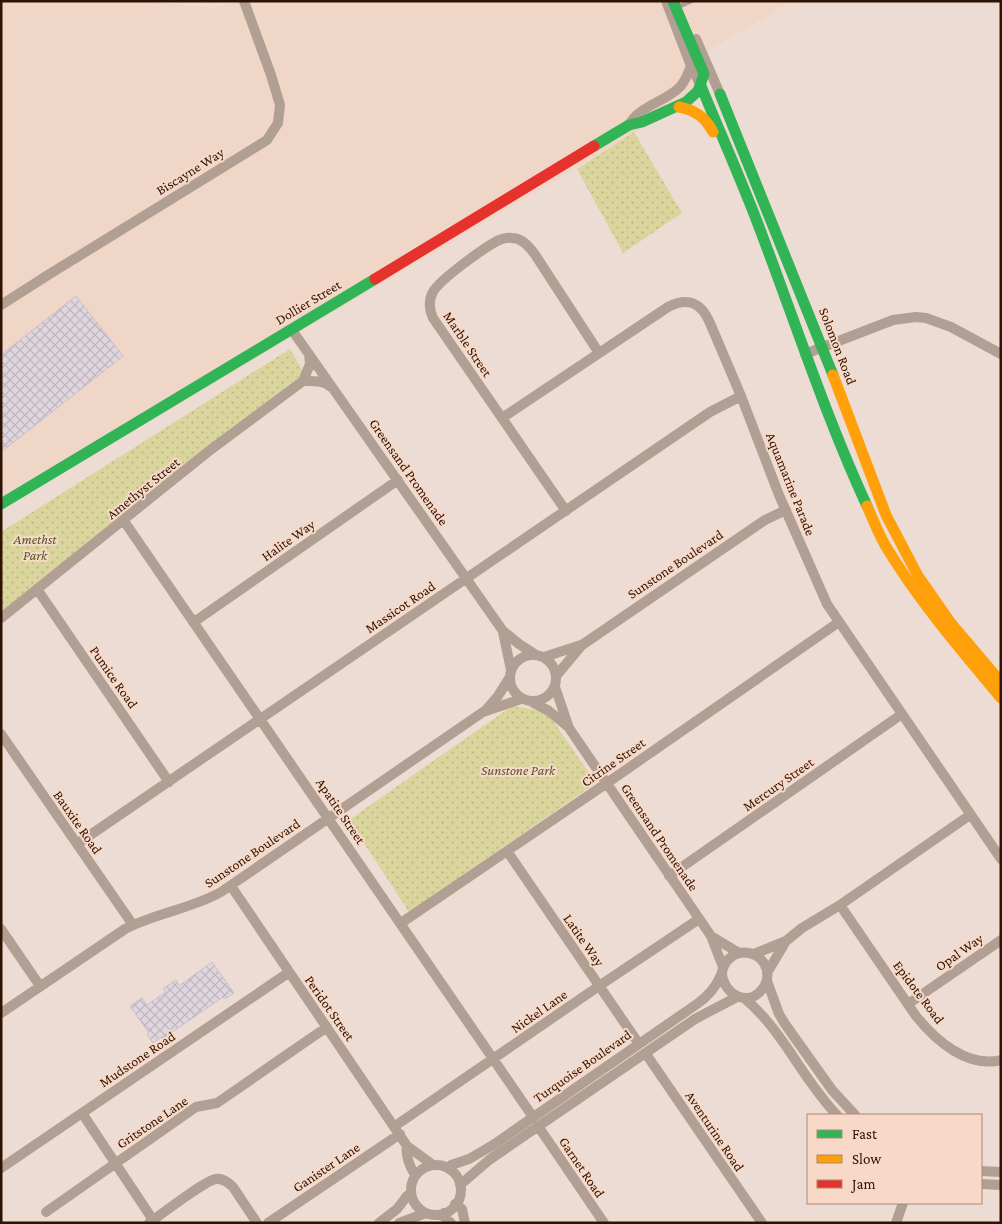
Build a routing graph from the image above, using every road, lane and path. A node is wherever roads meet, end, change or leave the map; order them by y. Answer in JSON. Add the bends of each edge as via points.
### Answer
{"nodes":[{"id":1,"x":244,"y":1,"type":"edge"},
{"id":2,"x":666,"y":1,"type":"edge"},
{"id":3,"x":682,"y":2,"type":"edge"},
{"id":4,"x":691,"y":66,"type":"junction"},
{"id":5,"x":701,"y":86,"type":"junction"},
{"id":6,"x":720,"y":94,"type":"joint"},
{"id":7,"x":679,"y":107,"type":"junction"},
{"id":8,"x":629,"y":125,"type":"junction"},
{"id":9,"x":756,"y":220,"type":"junction"},
{"id":10,"x":1,"y":305,"type":"edge"},
{"id":11,"x":292,"y":330,"type":"junction"},
{"id":12,"x":823,"y":346,"type":"junction"},
{"id":13,"x":600,"y":353,"type":"junction"},
{"id":14,"x":309,"y":354,"type":"junction"},
{"id":15,"x":805,"y":354,"type":"junction"},
{"id":16,"x":1001,"y":354,"type":"edge"},
{"id":17,"x":303,"y":381,"type":"junction"},
{"id":18,"x":336,"y":391,"type":"junction"},
{"id":19,"x":741,"y":396,"type":"junction"},
{"id":20,"x":502,"y":418,"type":"junction"},
{"id":21,"x":398,"y":480,"type":"junction"},
{"id":22,"x":1,"y":504,"type":"edge"},
{"id":23,"x":786,"y":510,"type":"junction"},
{"id":24,"x":566,"y":511,"type":"junction"},
{"id":25,"x":124,"y":521,"type":"junction"},
{"id":26,"x":466,"y":579,"type":"junction"},
{"id":27,"x":37,"y":589,"type":"junction"},
{"id":28,"x":1,"y":618,"type":"edge"},
{"id":29,"x":194,"y":622,"type":"junction"},
{"id":30,"x":839,"y":622,"type":"junction"},
{"id":31,"x":503,"y":631,"type":"junction"},
{"id":32,"x":582,"y":645,"type":"junction"},
{"id":33,"x":540,"y":656,"type":"junction"},
{"id":34,"x":510,"y":673,"type":"junction"},
{"id":35,"x":556,"y":676,"type":"junction"},
{"id":36,"x":1001,"y":682,"type":"edge"},
{"id":37,"x":555,"y":687,"type":"junction"},
{"id":38,"x":1001,"y":698,"type":"edge"},
{"id":39,"x":522,"y":699,"type":"junction"},
{"id":40,"x":532,"y":702,"type":"junction"},
{"id":41,"x":484,"y":712,"type":"junction"},
{"id":42,"x":902,"y":714,"type":"junction"},
{"id":43,"x":262,"y":718,"type":"junction"},
{"id":44,"x":569,"y":728,"type":"junction"},
{"id":45,"x":1,"y":734,"type":"edge"},
{"id":46,"x":169,"y":782,"type":"junction"},
{"id":47,"x":607,"y":784,"type":"junction"},
{"id":48,"x":970,"y":815,"type":"junction"},
{"id":49,"x":329,"y":818,"type":"junction"},
{"id":50,"x":77,"y":844,"type":"junction"},
{"id":51,"x":507,"y":851,"type":"junction"},
{"id":52,"x":1001,"y":859,"type":"edge"},
{"id":53,"x":669,"y":876,"type":"junction"},
{"id":54,"x":231,"y":886,"type":"junction"},
{"id":55,"x":840,"y":905,"type":"junction"},
{"id":56,"x":699,"y":919,"type":"junction"},
{"id":57,"x":401,"y":923,"type":"junction"},
{"id":58,"x":132,"y":925,"type":"junction"},
{"id":59,"x":1,"y":929,"type":"edge"},
{"id":60,"x":710,"y":936,"type":"junction"},
{"id":61,"x":1001,"y":940,"type":"edge"},
{"id":62,"x":786,"y":941,"type":"junction"},
{"id":63,"x":739,"y":953,"type":"junction"},
{"id":64,"x":754,"y":954,"type":"junction"},
{"id":65,"x":722,"y":971,"type":"junction"},
{"id":66,"x":288,"y":973,"type":"junction"},
{"id":67,"x":767,"y":977,"type":"junction"},
{"id":68,"x":40,"y":986,"type":"junction"},
{"id":69,"x":599,"y":986,"type":"junction"},
{"id":70,"x":740,"y":997,"type":"junction"},
{"id":71,"x":908,"y":1004,"type":"junction"},
{"id":72,"x":1,"y":1012,"type":"edge"},
{"id":73,"x":327,"y":1027,"type":"junction"},
{"id":74,"x":639,"y":1044,"type":"junction"},
{"id":75,"x":646,"y":1054,"type":"junction"},
{"id":76,"x":493,"y":1059,"type":"junction"},
{"id":77,"x":1001,"y":1060,"type":"edge"},
{"id":78,"x":82,"y":1113,"type":"junction"},
{"id":79,"x":836,"y":1114,"type":"edge"},
{"id":80,"x":855,"y":1114,"type":"edge"},
{"id":81,"x":536,"y":1122,"type":"junction"},
{"id":82,"x":397,"y":1130,"type":"junction"},
{"id":83,"x":407,"y":1146,"type":"junction"},
{"id":84,"x":116,"y":1164,"type":"junction"},
{"id":85,"x":433,"y":1165,"type":"junction"},
{"id":86,"x":1,"y":1168,"type":"edge"},
{"id":87,"x":449,"y":1169,"type":"junction"},
{"id":88,"x":982,"y":1171,"type":"edge"},
{"id":89,"x":1001,"y":1172,"type":"edge"},
{"id":90,"x":416,"y":1174,"type":"junction"},
{"id":91,"x":982,"y":1184,"type":"edge"},
{"id":92,"x":460,"y":1185,"type":"junction"},
{"id":93,"x":1001,"y":1185,"type":"edge"},
{"id":94,"x":411,"y":1194,"type":"junction"},
{"id":95,"x":455,"y":1204,"type":"junction"},
{"id":96,"x":904,"y":1204,"type":"edge"},
{"id":97,"x":46,"y":1212,"type":"dead end"},
{"id":98,"x":426,"y":1213,"type":"junction"},
{"id":99,"x":444,"y":1213,"type":"junction"},
{"id":100,"x":151,"y":1221,"type":"edge"},
{"id":101,"x":256,"y":1223,"type":"edge"},
{"id":102,"x":268,"y":1223,"type":"edge"},
{"id":103,"x":379,"y":1223,"type":"edge"},
{"id":104,"x":399,"y":1223,"type":"edge"},
{"id":105,"x":451,"y":1223,"type":"edge"},
{"id":106,"x":465,"y":1223,"type":"edge"},
{"id":107,"x":604,"y":1223,"type":"edge"},
{"id":108,"x":762,"y":1223,"type":"edge"},
{"id":109,"x":896,"y":1223,"type":"edge"}],
"edges":[{"from":1,"to":10,"type":"street","name":"Biscayne Way","via":[[280,105],[278,124],[268,140]]},
{"from":2,"to":4,"type":"street","name":"Solomon Road"},
{"from":3,"to":5,"type":"main road","name":"Solomon Road","via":[[704,74]]},
{"from":3,"to":6,"type":"street","name":"Solomon Road"},
{"from":4,"to":5,"type":"street","name":"Solomon Road"},
{"from":4,"to":8,"type":"street","name":"Dollier Street","via":[[680,87],[633,117]]},
{"from":5,"to":7,"type":"main road","name":"Dollier Street"},
{"from":5,"to":9,"type":"main road","name":"Solomon Road"},
{"from":6,"to":12,"type":"main road","name":"Solomon Road"},
{"from":7,"to":8,"type":"main road","name":"Dollier Street"},
{"from":7,"to":9,"type":"main road","name":"Solomon Road","via":[[695,111],[706,119],[741,198]]},
{"from":8,"to":11,"type":"main road","name":"Dollier Street"},
{"from":9,"to":15,"type":"main road","name":"Solomon Road"},
{"from":11,"to":14,"type":"street","name":"Greensand Promenade"},
{"from":11,"to":22,"type":"main road","name":"Dollier Street"},
{"from":12,"to":15,"type":"street"},
{"from":12,"to":16,"type":"street","via":[[892,320],[916,317],[951,327]]},
{"from":12,"to":36,"type":"main road","name":"Solomon Road","via":[[886,515],[904,550],[950,622]]},
{"from":13,"to":19,"type":"street","name":"Aquamarine Parade","via":[[668,307],[692,302],[705,312]]},
{"from":13,"to":20,"type":"street","name":"Aquamarine Parade"},
{"from":13,"to":20,"type":"street","name":"Marble Street","via":[[528,246],[514,238],[496,242],[436,288],[430,308],[433,318]]},
{"from":14,"to":17,"type":"street","via":[[310,364]]},
{"from":14,"to":18,"type":"street","name":"Greensand Promenade"},
{"from":15,"to":38,"type":"main road","name":"Solomon Road","via":[[853,476],[884,543],[947,634]]},
{"from":17,"to":18,"type":"street","via":[[325,383]]},
{"from":17,"to":25,"type":"street","name":"Amethyst Street"},
{"from":18,"to":21,"type":"street","name":"Greensand Promenade"},
{"from":19,"to":23,"type":"street","name":"Aquamarine Parade"},
{"from":19,"to":24,"type":"street","name":"Massicot Road","via":[[710,412]]},
{"from":20,"to":24,"type":"street","name":"Marble Street"},
{"from":21,"to":26,"type":"street","name":"Greensand Promenade"},
{"from":21,"to":29,"type":"street","name":"Halite Way"},
{"from":23,"to":30,"type":"street","name":"Aquamarine Parade","via":[[827,604]]},
{"from":23,"to":32,"type":"street","name":"Sunstone Boulevard","via":[[765,520]]},
{"from":24,"to":26,"type":"street","name":"Massicot Road"},
{"from":25,"to":27,"type":"street","name":"Amethyst Street"},
{"from":25,"to":29,"type":"street","name":"Apatite Street"},
{"from":26,"to":31,"type":"street","name":"Greensand Promenade"},
{"from":26,"to":43,"type":"street","name":"Massicot Road"},
{"from":27,"to":28,"type":"street","name":"Amethyst Street"},
{"from":27,"to":46,"type":"street","name":"Pumice Road"},
{"from":29,"to":43,"type":"street","name":"Apatite Street"},
{"from":30,"to":42,"type":"street","name":"Aquamarine Parade"},
{"from":30,"to":47,"type":"street","name":"Citrine Street"},
{"from":31,"to":33,"type":"street","name":"Greensand Promenade"},
{"from":31,"to":34,"type":"street","name":"Greensand Promenade"},
{"from":32,"to":33,"type":"street","name":"Sunstone Boulevard"},
{"from":32,"to":35,"type":"street","name":"Sunstone Boulevard"},
{"from":33,"to":34,"type":"street","via":[[521,658]]},
{"from":33,"to":35,"type":"street","via":[[554,668]]},
{"from":34,"to":39,"type":"street","via":[[512,690]]},
{"from":34,"to":41,"type":"street","name":"Sunstone Boulevard","via":[[498,696]]},
{"from":35,"to":37,"type":"street"},
{"from":37,"to":40,"type":"street","via":[[547,698]]},
{"from":37,"to":44,"type":"street","name":"Greensand Promenade"},
{"from":39,"to":40,"type":"street"},
{"from":39,"to":41,"type":"street","name":"Sunstone Boulevard"},
{"from":40,"to":44,"type":"street","name":"Greensand Promenade"},
{"from":41,"to":49,"type":"street","name":"Sunstone Boulevard"},
{"from":42,"to":48,"type":"street","name":"Aquamarine Parade"},
{"from":42,"to":53,"type":"street","name":"Mercury Street"},
{"from":43,"to":46,"type":"street","name":"Massicot Road"},
{"from":43,"to":49,"type":"street","name":"Apatite Street"},
{"from":44,"to":47,"type":"street","name":"Greensand Promenade"},
{"from":45,"to":50,"type":"street","name":"Bauxite Road"},
{"from":46,"to":50,"type":"street","name":"Massicot Road"},
{"from":47,"to":51,"type":"street","name":"Citrine Street"},
{"from":47,"to":53,"type":"street","name":"Greensand Promenade"},
{"from":48,"to":52,"type":"street","name":"Aquamarine Parade"},
{"from":48,"to":55,"type":"street"},
{"from":49,"to":54,"type":"street","name":"Sunstone Boulevard"},
{"from":49,"to":57,"type":"street","name":"Apatite Street"},
{"from":50,"to":58,"type":"street","name":"Bauxite Road"},
{"from":51,"to":57,"type":"street","name":"Citrine Street"},
{"from":51,"to":69,"type":"street","name":"Latite Way"},
{"from":53,"to":56,"type":"street","name":"Greensand Promenade"},
{"from":54,"to":58,"type":"street","name":"Sunstone Boulevard","via":[[203,900]]},
{"from":54,"to":66,"type":"street","name":"Peridot Street"},
{"from":55,"to":62,"type":"street"},
{"from":55,"to":71,"type":"street","name":"Epidote Road"},
{"from":56,"to":60,"type":"street","name":"Greensand Promenade"},
{"from":56,"to":69,"type":"street","name":"Nickel Lane"},
{"from":57,"to":76,"type":"street","name":"Apatite Street"},
{"from":58,"to":68,"type":"street","name":"Sunstone Boulevard"},
{"from":59,"to":68,"type":"street"},
{"from":60,"to":63,"type":"street","name":"Greensand Promenade"},
{"from":60,"to":65,"type":"street","name":"Greensand Promenade"},
{"from":61,"to":71,"type":"street","name":"Opal Way"},
{"from":62,"to":64,"type":"street"},
{"from":62,"to":67,"type":"street"},
{"from":63,"to":64,"type":"street"},
{"from":63,"to":65,"type":"street","via":[[732,956]]},
{"from":64,"to":67,"type":"street","via":[[765,965]]},
{"from":65,"to":70,"type":"street","via":[[726,988]]},
{"from":65,"to":74,"type":"street","name":"Turquoise Boulevard","via":[[704,998]]},
{"from":66,"to":73,"type":"street","name":"Peridot Street"},
{"from":66,"to":78,"type":"street","name":"Mudstone Road"},
{"from":67,"to":70,"type":"street","via":[[764,988],[758,993]]},
{"from":67,"to":80,"type":"street","via":[[785,1024],[832,1090]]},
{"from":68,"to":72,"type":"street","name":"Sunstone Boulevard"},
{"from":69,"to":74,"type":"street","name":"Latite Way"},
{"from":69,"to":76,"type":"street","name":"Nickel Lane"},
{"from":70,"to":75,"type":"street","name":"Turquoise Boulevard","via":[[706,1012]]},
{"from":70,"to":79,"type":"street","via":[[769,1022]]},
{"from":71,"to":77,"type":"street","name":"Epidote Road","via":[[931,1033],[961,1055],[977,1061]]},
{"from":73,"to":82,"type":"street","name":"Peridot Street"},
{"from":73,"to":84,"type":"street","name":"Gritstone Lane","via":[[217,1103],[196,1108]]},
{"from":74,"to":81,"type":"street","name":"Turquoise Boulevard"},
{"from":75,"to":81,"type":"street","name":"Turquoise Boulevard"},
{"from":75,"to":108,"type":"street","name":"Aventurine Road"},
{"from":76,"to":81,"type":"street","name":"Apatite Street"},
{"from":76,"to":82,"type":"street","name":"Nickel Lane"},
{"from":78,"to":84,"type":"street"},
{"from":78,"to":86,"type":"street","name":"Mudstone Road"},
{"from":81,"to":87,"type":"street","name":"Turquoise Boulevard","via":[[469,1159],[451,1165]]},
{"from":81,"to":92,"type":"street","name":"Turquoise Boulevard"},
{"from":81,"to":107,"type":"street","name":"Garnet Road"},
{"from":82,"to":83,"type":"street","name":"Peridot Street"},
{"from":82,"to":102,"type":"street","name":"Ganister Lane"},
{"from":83,"to":85,"type":"street","name":"Peridot Street"},
{"from":83,"to":90,"type":"street","name":"Peridot Street","via":[[412,1171]]},
{"from":84,"to":97,"type":"street","name":"Gritstone Lane"},
{"from":84,"to":100,"type":"street"},
{"from":85,"to":87,"type":"street"},
{"from":85,"to":90,"type":"street"},
{"from":87,"to":92,"type":"street"},
{"from":88,"to":89,"type":"street"},
{"from":90,"to":94,"type":"street"},
{"from":91,"to":93,"type":"street"},
{"from":92,"to":95,"type":"street"},
{"from":94,"to":98,"type":"street","via":[[414,1202]]},
{"from":94,"to":103,"type":"street"},
{"from":95,"to":99,"type":"street"},
{"from":95,"to":106,"type":"street","via":[[462,1209]]},
{"from":96,"to":109,"type":"street"},
{"from":98,"to":99,"type":"street"},
{"from":98,"to":104,"type":"street"},
{"from":99,"to":105,"type":"street"},
{"from":100,"to":101,"type":"street","via":[[207,1182],[220,1179],[229,1182]]}]}
